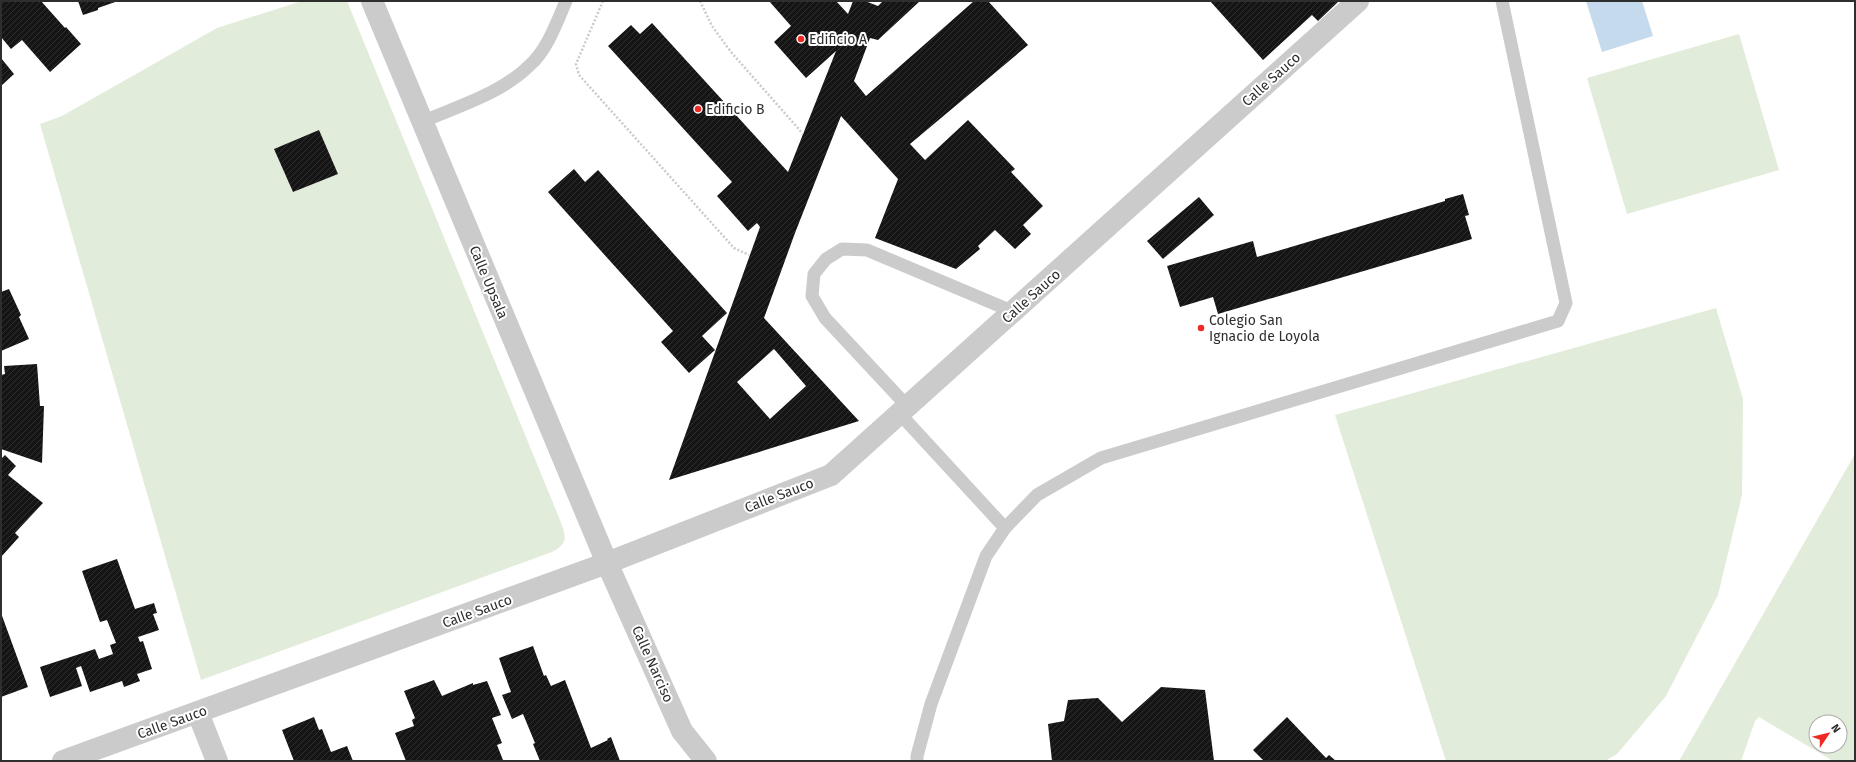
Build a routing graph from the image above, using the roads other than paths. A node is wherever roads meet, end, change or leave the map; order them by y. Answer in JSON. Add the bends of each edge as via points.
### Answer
{"nodes":[{"id":1,"x":372,"y":1,"type":"edge"},
{"id":2,"x":566,"y":1,"type":"edge"},
{"id":3,"x":1358,"y":1,"type":"edge"},
{"id":4,"x":1502,"y":1,"type":"edge"},
{"id":5,"x":422,"y":122,"type":"junction"},
{"id":6,"x":1014,"y":312,"type":"junction"},
{"id":7,"x":904,"y":411,"type":"junction"},
{"id":8,"x":1005,"y":528,"type":"junction"},
{"id":9,"x":607,"y":563,"type":"junction"},
{"id":10,"x":198,"y":713,"type":"junction"},
{"id":11,"x":63,"y":761,"type":"edge"},
{"id":12,"x":217,"y":761,"type":"edge"},
{"id":13,"x":706,"y":761,"type":"edge"},
{"id":14,"x":917,"y":761,"type":"edge"}],
"edges":[{"from":1,"to":5,"type":"street","name":"Calle Upsala"},
{"from":2,"to":5,"type":"lane","via":[[550,38],[531,65],[501,88]]},
{"from":3,"to":6,"type":"street","name":"Calle Sauco"},
{"from":4,"to":8,"type":"lane","via":[[1566,303],[1558,321],[1101,458],[1037,495]]},
{"from":5,"to":9,"type":"street","name":"Calle Upsala"},
{"from":6,"to":7,"type":"street","name":"Calle Sauco"},
{"from":6,"to":7,"type":"lane","via":[[867,250],[842,249],[826,259],[814,274],[812,296],[825,318]]},
{"from":7,"to":8,"type":"lane"},
{"from":7,"to":9,"type":"street","name":"Calle Sauco","via":[[831,475]]},
{"from":8,"to":14,"type":"lane","via":[[986,556],[931,704]]},
{"from":9,"to":10,"type":"street","name":"Calle Sauco"},
{"from":9,"to":13,"type":"street","name":"Calle Narciso","via":[[682,731]]},
{"from":10,"to":11,"type":"street","name":"Calle Sauco"},
{"from":10,"to":12,"type":"street"}]}
